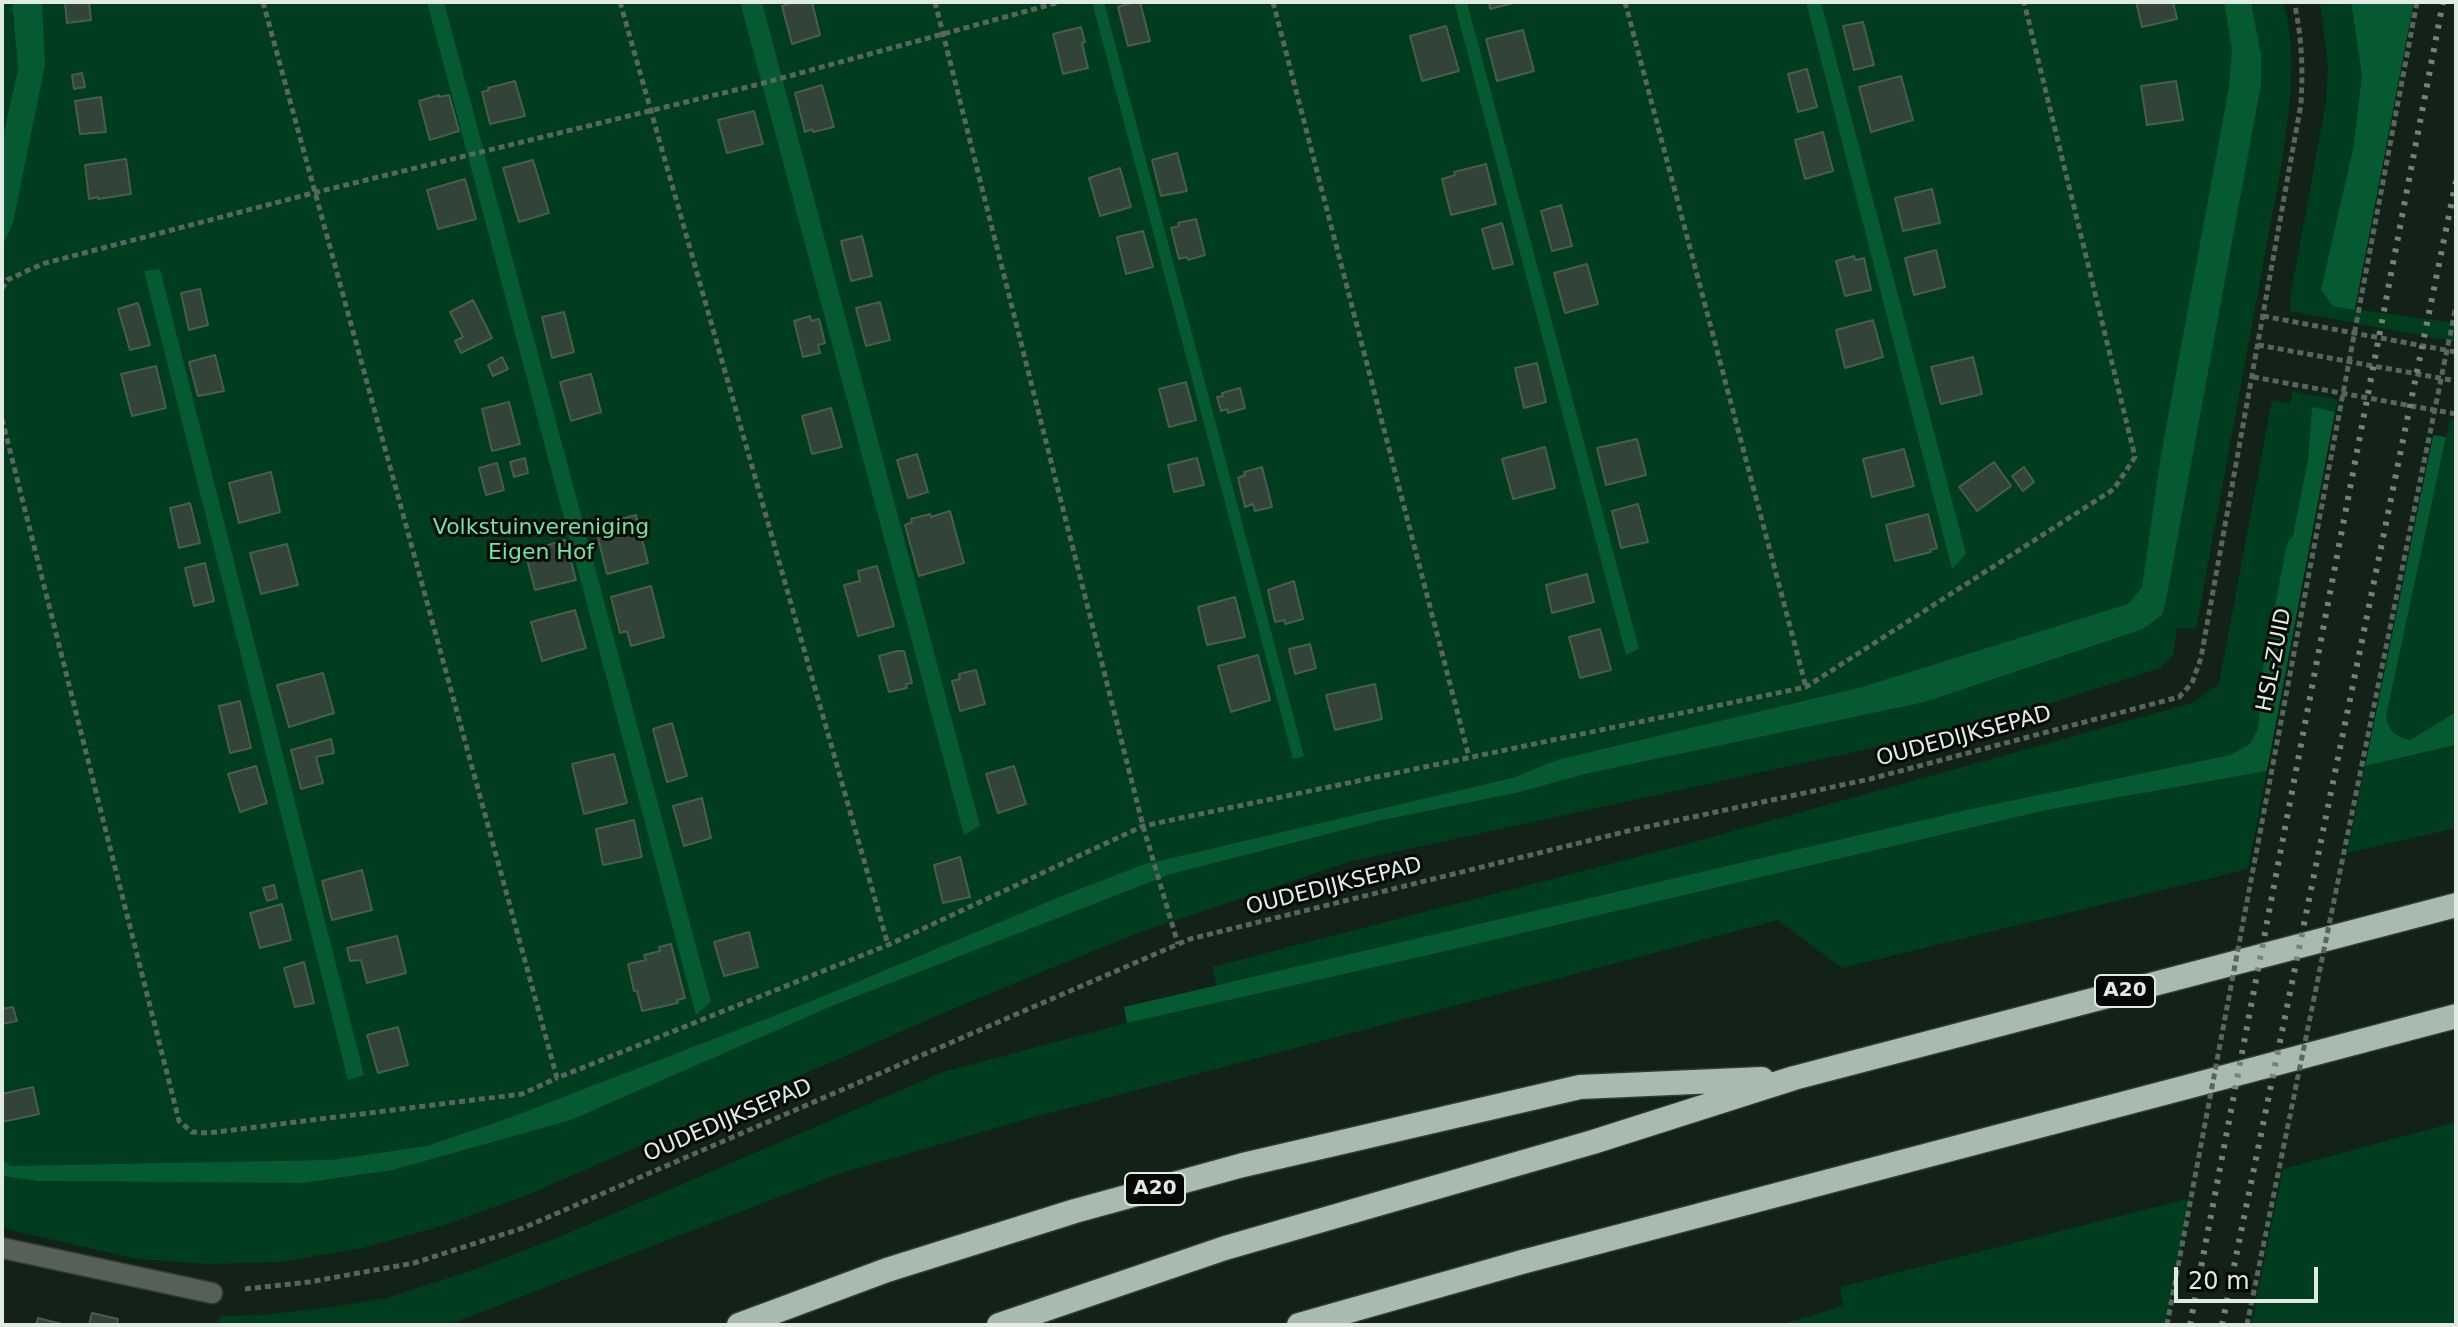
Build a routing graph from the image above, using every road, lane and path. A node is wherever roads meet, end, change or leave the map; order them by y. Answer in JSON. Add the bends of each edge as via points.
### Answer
{"nodes":[{"id":1,"x":263,"y":2,"type":"edge"},
{"id":2,"x":620,"y":2,"type":"edge"},
{"id":3,"x":935,"y":2,"type":"edge"},
{"id":4,"x":1060,"y":2,"type":"edge"},
{"id":5,"x":1273,"y":2,"type":"edge"},
{"id":6,"x":1625,"y":2,"type":"edge"},
{"id":7,"x":2024,"y":2,"type":"edge"},
{"id":8,"x":2294,"y":2,"type":"edge"},
{"id":9,"x":2417,"y":2,"type":"edge"},
{"id":10,"x":944,"y":32,"type":"junction"},
{"id":11,"x":649,"y":110,"type":"junction"},
{"id":12,"x":313,"y":193,"type":"junction"},
{"id":13,"x":2,"y":289,"type":"edge"},
{"id":14,"x":2456,"y":306,"type":"edge"},
{"id":15,"x":2263,"y":316,"type":"junction"},
{"id":16,"x":2258,"y":345,"type":"junction"},
{"id":17,"x":2456,"y":352,"type":"edge"},
{"id":18,"x":2253,"y":377,"type":"junction"},
{"id":19,"x":2456,"y":381,"type":"edge"},
{"id":20,"x":2456,"y":414,"type":"edge"},
{"id":21,"x":2,"y":419,"type":"edge"},
{"id":22,"x":1806,"y":687,"type":"junction"},
{"id":23,"x":1469,"y":757,"type":"junction"},
{"id":24,"x":1143,"y":826,"type":"junction"},
{"id":25,"x":2456,"y":905,"type":"edge"},
{"id":26,"x":1178,"y":944,"type":"junction"},
{"id":27,"x":888,"y":945,"type":"junction"},
{"id":28,"x":2456,"y":1016,"type":"edge"},
{"id":29,"x":557,"y":1078,"type":"junction"},
{"id":30,"x":1794,"y":1078,"type":"junction"},
{"id":31,"x":2,"y":1248,"type":"edge"},
{"id":32,"x":212,"y":1293,"type":"joint"},
{"id":33,"x":739,"y":1325,"type":"edge"},
{"id":34,"x":999,"y":1325,"type":"edge"},
{"id":35,"x":1299,"y":1325,"type":"edge"},
{"id":36,"x":2167,"y":1325,"type":"edge"},
{"id":37,"x":2247,"y":1325,"type":"edge"}],
"edges":[{"from":1,"to":12,"type":"path"},
{"from":2,"to":11,"type":"path"},
{"from":3,"to":10,"type":"path"},
{"from":4,"to":10,"type":"path"},
{"from":5,"to":23,"type":"path"},
{"from":6,"to":22,"type":"path"},
{"from":7,"to":22,"type":"path","via":[[2135,457],[2114,489]]},
{"from":8,"to":15,"type":"path","name":"OUDEDIJKSEPAD","via":[[2303,61],[2301,104]]},
{"from":9,"to":36,"type":"path","name":"HSL-ZUID","bridge":true},
{"from":10,"to":11,"type":"path"},
{"from":10,"to":24,"type":"path"},
{"from":11,"to":12,"type":"path"},
{"from":11,"to":27,"type":"path"},
{"from":12,"to":13,"type":"path","via":[[42,264],[7,280]]},
{"from":12,"to":29,"type":"path"},
{"from":14,"to":37,"type":"path","bridge":true},
{"from":15,"to":16,"type":"path","name":"OUDEDIJKSEPAD"},
{"from":15,"to":17,"type":"path"},
{"from":16,"to":18,"type":"path","name":"OUDEDIJKSEPAD"},
{"from":16,"to":19,"type":"path"},
{"from":18,"to":20,"type":"path"},
{"from":18,"to":26,"type":"path","name":"OUDEDIJKSEPAD","via":[[2201,658],[2192,683],[2179,697],[1870,779],[1632,830]]},
{"from":21,"to":29,"type":"path","via":[[179,1121],[192,1132],[224,1132],[522,1094]]},
{"from":22,"to":23,"type":"path"},
{"from":23,"to":24,"type":"path"},
{"from":24,"to":26,"type":"path"},
{"from":24,"to":27,"type":"path"},
{"from":25,"to":30,"type":"highway","number":"A20"},
{"from":26,"to":32,"type":"path","name":"OUDEDIJKSEPAD","via":[[523,1228],[414,1263]]},
{"from":27,"to":29,"type":"path"},
{"from":28,"to":35,"type":"highway"},
{"from":30,"to":33,"type":"highway","number":"A20","via":[[1580,1087],[1258,1162],[1075,1211],[887,1270]]},
{"from":30,"to":34,"type":"highway","number":"A20","via":[[1225,1248]]},
{"from":31,"to":32,"type":"street"}]}
